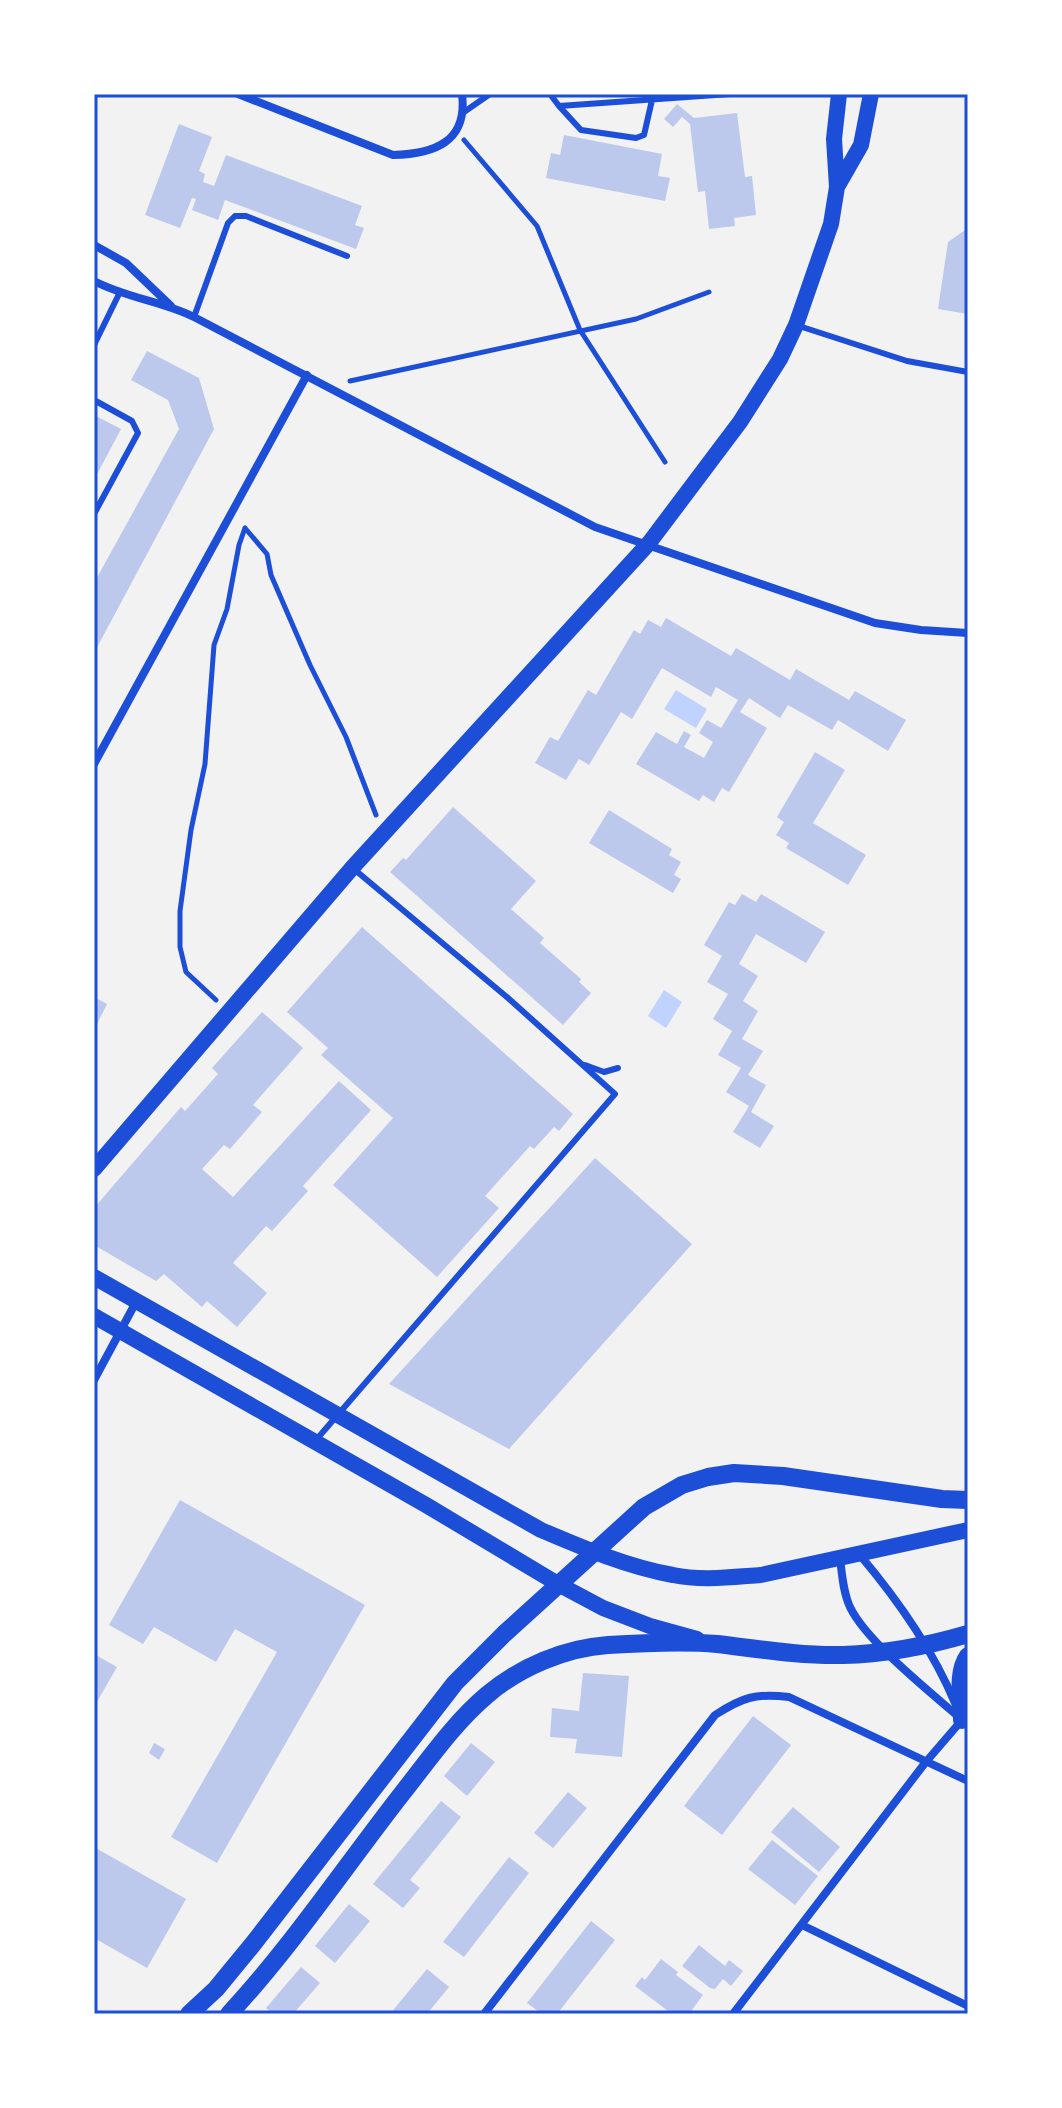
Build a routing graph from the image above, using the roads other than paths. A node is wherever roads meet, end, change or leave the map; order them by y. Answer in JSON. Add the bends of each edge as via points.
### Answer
{"nodes":[{"id":1,"x":238,"y":94,"type":"edge"},
{"id":2,"x":462,"y":94,"type":"edge"},
{"id":3,"x":490,"y":94,"type":"edge"},
{"id":4,"x":550,"y":94,"type":"edge"},
{"id":5,"x":730,"y":94,"type":"edge"},
{"id":6,"x":839,"y":94,"type":"edge"},
{"id":7,"x":871,"y":94,"type":"edge"},
{"id":8,"x":652,"y":100,"type":"junction"},
{"id":9,"x":559,"y":106,"type":"junction"},
{"id":10,"x":464,"y":112,"type":"junction"},
{"id":11,"x":837,"y":187,"type":"junction"},
{"id":12,"x":94,"y":245,"type":"edge"},
{"id":13,"x":347,"y":256,"type":"dead end"},
{"id":14,"x":94,"y":281,"type":"edge"},
{"id":15,"x":119,"y":294,"type":"junction"},
{"id":16,"x":171,"y":306,"type":"junction"},
{"id":17,"x":194,"y":317,"type":"junction"},
{"id":18,"x":796,"y":325,"type":"junction"},
{"id":19,"x":94,"y":345,"type":"edge"},
{"id":20,"x":968,"y":372,"type":"edge"},
{"id":21,"x":307,"y":375,"type":"junction"},
{"id":22,"x":94,"y":400,"type":"edge"},
{"id":23,"x":94,"y":514,"type":"edge"},
{"id":24,"x":649,"y":543,"type":"junction"},
{"id":25,"x":968,"y":633,"type":"edge"},
{"id":26,"x":94,"y":764,"type":"edge"},
{"id":27,"x":352,"y":868,"type":"junction"},
{"id":28,"x":581,"y":1064,"type":"junction"},
{"id":29,"x":618,"y":1068,"type":"dead end"},
{"id":30,"x":94,"y":1169,"type":"edge"},
{"id":31,"x":94,"y":1277,"type":"edge"},
{"id":32,"x":136,"y":1302,"type":"junction"},
{"id":33,"x":94,"y":1316,"type":"edge"},
{"id":34,"x":120,"y":1331,"type":"junction"},
{"id":35,"x":94,"y":1380,"type":"edge"},
{"id":36,"x":337,"y":1415,"type":"junction"},
{"id":37,"x":314,"y":1441,"type":"junction"},
{"id":38,"x":968,"y":1500,"type":"edge"},
{"id":39,"x":968,"y":1530,"type":"edge"},
{"id":40,"x":858,"y":1554,"type":"junction"},
{"id":41,"x":840,"y":1558,"type":"junction"},
{"id":42,"x":968,"y":1634,"type":"edge"},
{"id":43,"x":714,"y":1644,"type":"junction"},
{"id":44,"x":927,"y":1646,"type":"junction"},
{"id":45,"x":888,"y":1652,"type":"junction"},
{"id":46,"x":968,"y":1656,"type":"edge"},
{"id":47,"x":965,"y":1724,"type":"edge"},
{"id":48,"x":925,"y":1763,"type":"junction"},
{"id":49,"x":968,"y":1781,"type":"edge"},
{"id":50,"x":802,"y":1925,"type":"junction"},
{"id":51,"x":968,"y":2006,"type":"edge"},
{"id":52,"x":189,"y":2014,"type":"edge"},
{"id":53,"x":229,"y":2014,"type":"edge"},
{"id":54,"x":484,"y":2014,"type":"edge"},
{"id":55,"x":733,"y":2014,"type":"edge"}],
"edges":[{"from":1,"to":10,"type":"street","via":[[393,155],[421,155],[440,147]]},
{"from":2,"to":10,"type":"street"},
{"from":3,"to":10,"type":"lane"},
{"from":4,"to":9,"type":"lane"},
{"from":5,"to":8,"type":"lane"},
{"from":6,"to":11,"type":"main road","via":[[834,139]]},
{"from":7,"to":11,"type":"main road","via":[[861,145]]},
{"from":8,"to":9,"type":"lane"},
{"from":8,"to":9,"type":"lane","via":[[644,135],[636,138],[581,130]]},
{"from":11,"to":18,"type":"main road","via":[[831,224]]},
{"from":12,"to":16,"type":"street","via":[[126,263]]},
{"from":13,"to":17,"type":"lane","via":[[235,216]]},
{"from":14,"to":15,"type":"street"},
{"from":15,"to":16,"type":"street"},
{"from":15,"to":19,"type":"lane"},
{"from":16,"to":17,"type":"street"},
{"from":17,"to":21,"type":"street"},
{"from":18,"to":20,"type":"lane","via":[[907,361]]},
{"from":18,"to":24,"type":"main road","via":[[740,422]]},
{"from":21,"to":24,"type":"street","via":[[595,527]]},
{"from":21,"to":26,"type":"street"},
{"from":22,"to":23,"type":"lane","via":[[132,421],[138,433]]},
{"from":24,"to":25,"type":"street","via":[[875,623]]},
{"from":24,"to":27,"type":"main road"},
{"from":27,"to":28,"type":"lane"},
{"from":27,"to":30,"type":"main road"},
{"from":28,"to":29,"type":"lane","via":[[604,1072]]},
{"from":28,"to":36,"type":"lane","via":[[615,1094]]},
{"from":31,"to":32,"type":"main road"},
{"from":32,"to":34,"type":"street"},
{"from":32,"to":36,"type":"main road"},
{"from":33,"to":34,"type":"main road"},
{"from":34,"to":35,"type":"street"},
{"from":34,"to":37,"type":"main road"},
{"from":36,"to":37,"type":"lane"},
{"from":36,"to":41,"type":"main road","via":[[541,1530],[672,1575],[761,1575]]},
{"from":37,"to":43,"type":"main road","via":[[603,1608]]},
{"from":38,"to":52,"type":"main road","via":[[734,1473],[682,1485],[644,1507],[455,1683],[253,1944]]},
{"from":39,"to":40,"type":"main road"},
{"from":40,"to":41,"type":"main road"},
{"from":40,"to":44,"type":"street"},
{"from":41,"to":45,"type":"street","via":[[850,1607]]},
{"from":42,"to":44,"type":"main road"},
{"from":43,"to":45,"type":"main road","via":[[780,1653]]},
{"from":43,"to":53,"type":"main road","via":[[608,1645],[572,1652],[529,1667],[495,1688],[438,1747]]},
{"from":44,"to":45,"type":"main road"},
{"from":44,"to":47,"type":"street"},
{"from":45,"to":47,"type":"street"},
{"from":46,"to":47,"type":"main road","via":[[960,1678]]},
{"from":47,"to":48,"type":"street"},
{"from":48,"to":49,"type":"street"},
{"from":48,"to":50,"type":"street"},
{"from":48,"to":54,"type":"street","via":[[789,1697],[760,1694],[735,1702],[715,1715]]},
{"from":50,"to":51,"type":"street"},
{"from":50,"to":55,"type":"street"}]}
